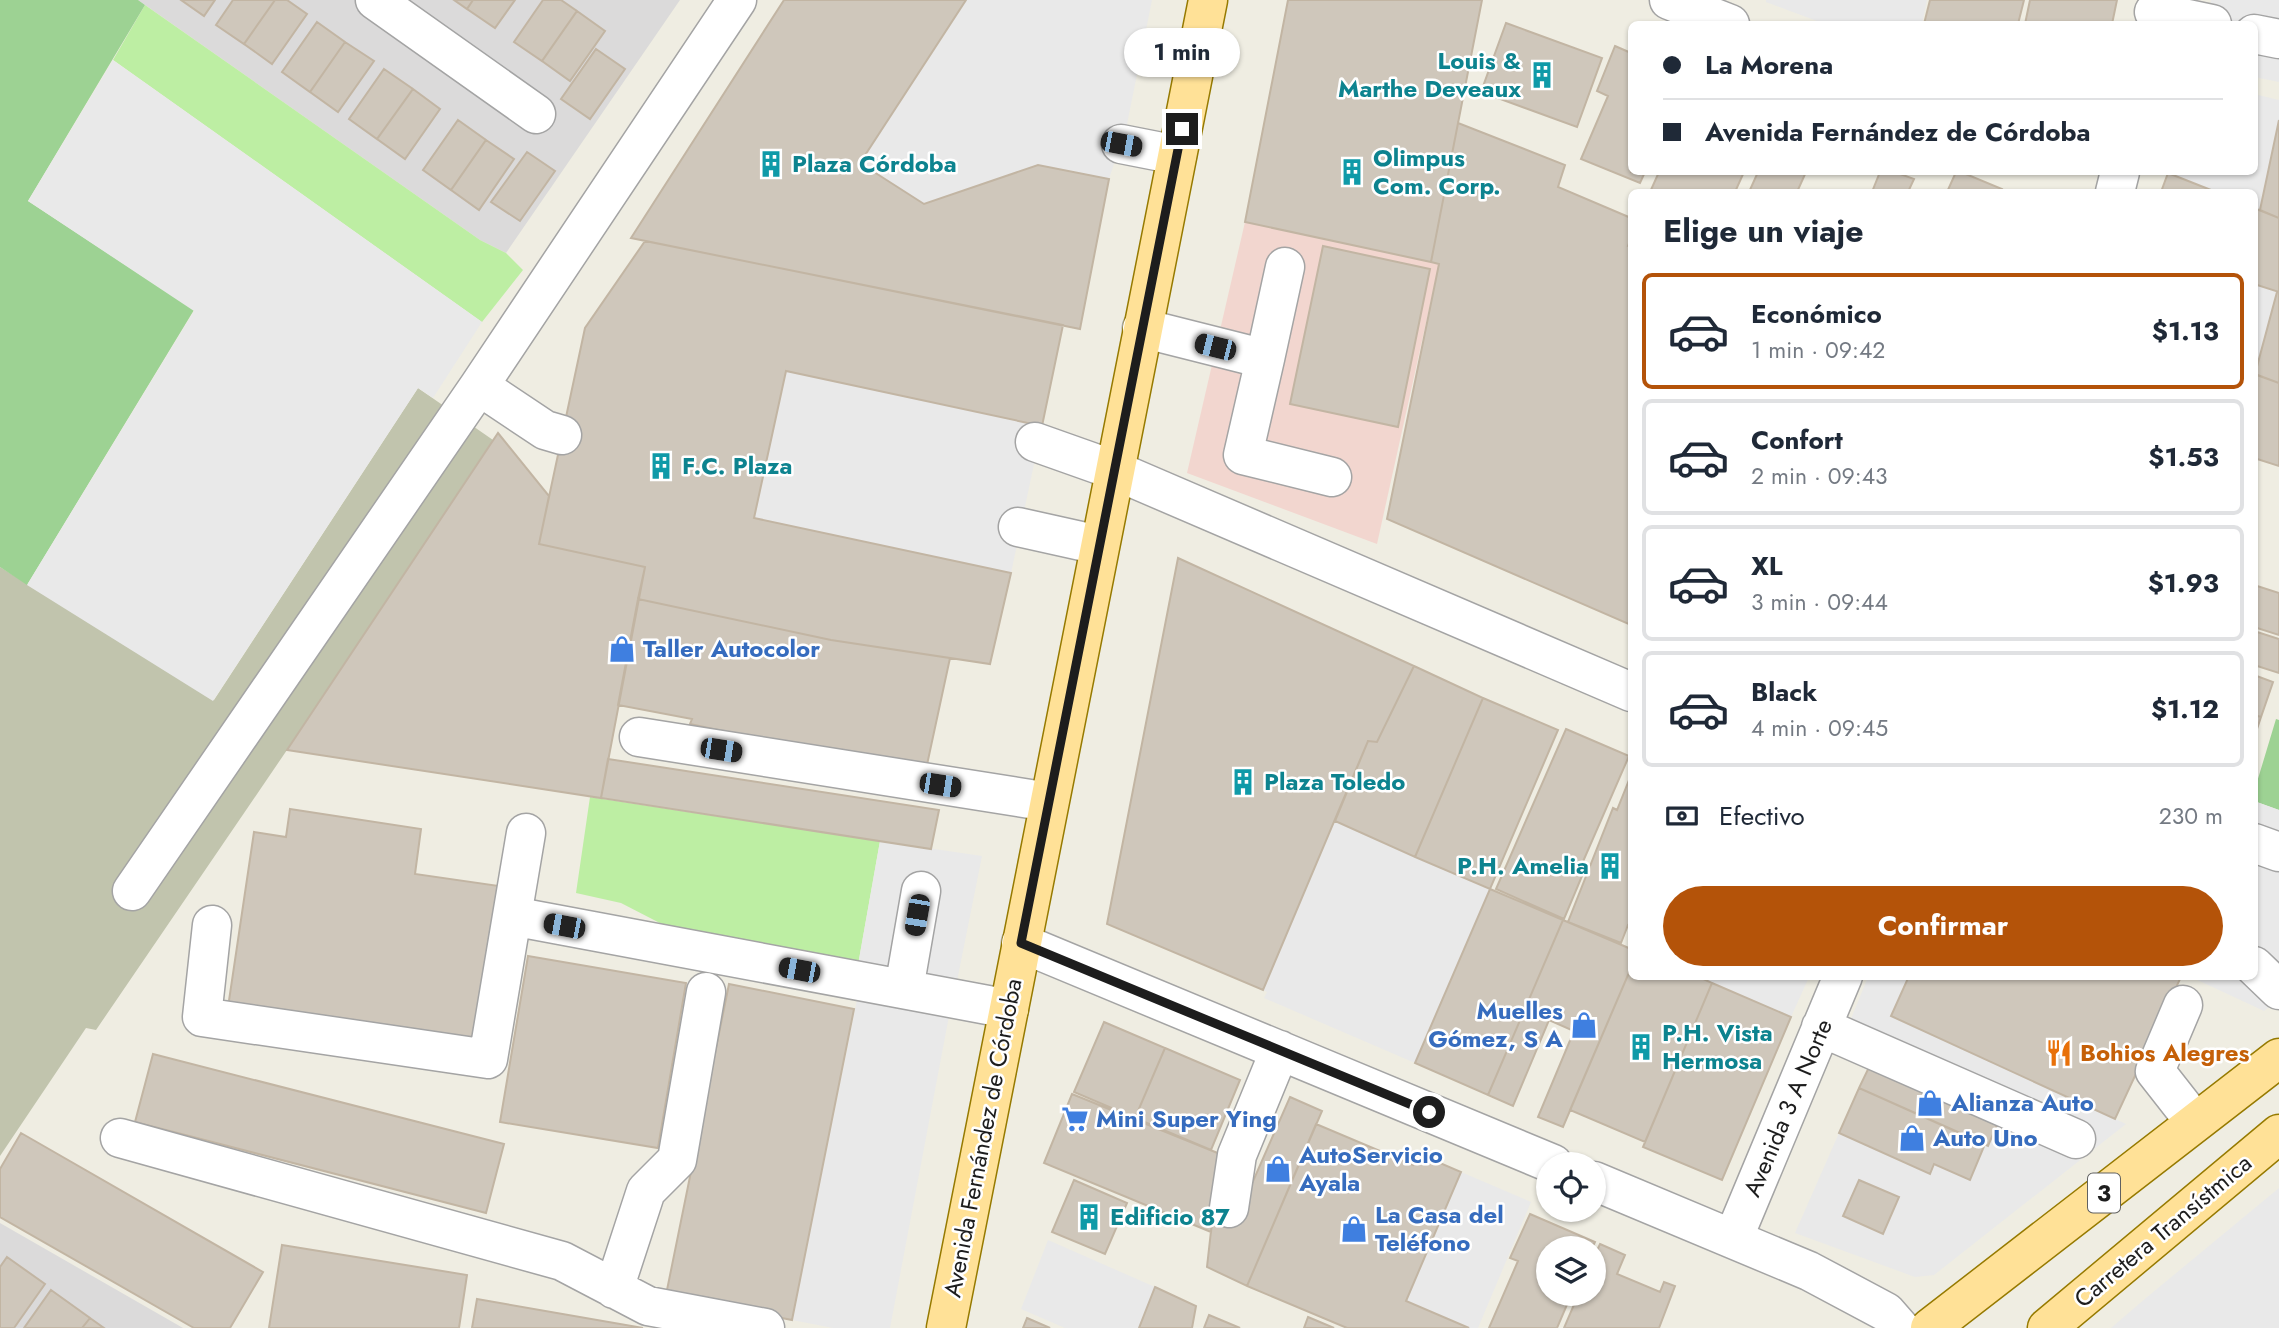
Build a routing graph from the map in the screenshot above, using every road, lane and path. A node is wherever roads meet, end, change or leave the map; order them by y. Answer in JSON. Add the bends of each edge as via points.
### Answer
{"nodes":[{"id":1,"x":375,"y":0,"type":"edge"},
{"id":2,"x":737,"y":0,"type":"edge"},
{"id":3,"x":1208,"y":0,"type":"edge"},
{"id":4,"x":1683,"y":3,"type":"edge"},
{"id":5,"x":2154,"y":12,"type":"edge"},
{"id":6,"x":1723,"y":21,"type":"edge"},
{"id":7,"x":2198,"y":21,"type":"edge"},
{"id":8,"x":2258,"y":35,"type":"edge"},
{"id":9,"x":2279,"y":39,"type":"edge"},
{"id":10,"x":536,"y":114,"type":"dead end"},
{"id":11,"x":1121,"y":144,"type":"dead end"},
{"id":12,"x":1177,"y":155,"type":"junction"},
{"id":13,"x":1285,"y":267,"type":"dead end"},
{"id":14,"x":1142,"y":328,"type":"junction"},
{"id":15,"x":1265,"y":359,"type":"junction"},
{"id":16,"x":479,"y":386,"type":"junction"},
{"id":17,"x":562,"y":435,"type":"dead end"},
{"id":18,"x":1035,"y":442,"type":"dead end"},
{"id":19,"x":1114,"y":470,"type":"junction"},
{"id":20,"x":1332,"y":477,"type":"dead end"},
{"id":21,"x":1018,"y":527,"type":"dead end"},
{"id":22,"x":1098,"y":545,"type":"junction"},
{"id":23,"x":1628,"y":691,"type":"edge"},
{"id":24,"x":639,"y":737,"type":"dead end"},
{"id":25,"x":1049,"y":802,"type":"junction"},
{"id":26,"x":526,"y":833,"type":"dead end"},
{"id":27,"x":2258,"y":844,"type":"edge"},
{"id":28,"x":2279,"y":852,"type":"edge"},
{"id":29,"x":132,"y":891,"type":"dead end"},
{"id":30,"x":922,"y":891,"type":"dead end"},
{"id":31,"x":512,"y":916,"type":"junction"},
{"id":32,"x":212,"y":925,"type":"dead end"},
{"id":33,"x":1021,"y":943,"type":"junction"},
{"id":34,"x":2279,"y":950,"type":"edge"},
{"id":35,"x":2258,"y":963,"type":"edge"},
{"id":36,"x":2258,"y":970,"type":"edge"},
{"id":37,"x":1841,"y":980,"type":"edge"},
{"id":38,"x":904,"y":989,"type":"junction"},
{"id":39,"x":2279,"y":990,"type":"edge"},
{"id":40,"x":706,"y":992,"type":"dead end"},
{"id":41,"x":2183,"y":1005,"type":"dead end"},
{"id":42,"x":1009,"y":1009,"type":"junction"},
{"id":43,"x":1821,"y":1027,"type":"junction"},
{"id":44,"x":1280,"y":1050,"type":"junction"},
{"id":45,"x":2279,"y":1058,"type":"edge"},
{"id":46,"x":2195,"y":1122,"type":"junction"},
{"id":47,"x":2279,"y":1134,"type":"edge"},
{"id":48,"x":120,"y":1138,"type":"dead end"},
{"id":49,"x":2076,"y":1139,"type":"dead end"},
{"id":50,"x":1536,"y":1157,"type":"edge"},
{"id":51,"x":1606,"y":1186,"type":"edge"},
{"id":52,"x":1229,"y":1208,"type":"dead end"},
{"id":53,"x":1733,"y":1239,"type":"junction"},
{"id":54,"x":614,"y":1289,"type":"junction"},
{"id":55,"x":765,"y":1328,"type":"edge"},
{"id":56,"x":946,"y":1328,"type":"edge"},
{"id":57,"x":1900,"y":1328,"type":"edge"},
{"id":58,"x":1930,"y":1328,"type":"edge"},
{"id":59,"x":2047,"y":1328,"type":"edge"}],
"edges":[{"from":1,"to":10,"type":"street"},
{"from":2,"to":16,"type":"street"},
{"from":3,"to":12,"type":"main road","name":"Avenida Fernández de Córdoba"},
{"from":4,"to":6,"type":"street"},
{"from":5,"to":7,"type":"street"},
{"from":8,"to":9,"type":"street"},
{"from":11,"to":12,"type":"street"},
{"from":12,"to":14,"type":"main road","name":"Avenida Fernández de Córdoba"},
{"from":13,"to":15,"type":"street"},
{"from":14,"to":15,"type":"street"},
{"from":14,"to":19,"type":"main road","name":"Avenida Fernández de Córdoba"},
{"from":15,"to":20,"type":"street","via":[[1243,454]]},
{"from":16,"to":17,"type":"street","via":[[545,430]]},
{"from":16,"to":29,"type":"street"},
{"from":18,"to":19,"type":"street"},
{"from":19,"to":22,"type":"main road","name":"Avenida Fernández de Córdoba"},
{"from":19,"to":23,"type":"street"},
{"from":21,"to":22,"type":"street"},
{"from":22,"to":25,"type":"main road","name":"Avenida Fernández de Córdoba"},
{"from":24,"to":25,"type":"street"},
{"from":25,"to":33,"type":"main road","name":"Avenida Fernández de Córdoba"},
{"from":26,"to":31,"type":"street"},
{"from":27,"to":28,"type":"street"},
{"from":30,"to":38,"type":"street"},
{"from":31,"to":32,"type":"street","via":[[488,1059],[202,1017]]},
{"from":31,"to":38,"type":"street"},
{"from":33,"to":42,"type":"main road","name":"Avenida Fernández de Córdoba"},
{"from":33,"to":44,"type":"street"},
{"from":34,"to":35,"type":"street"},
{"from":36,"to":39,"type":"street"},
{"from":37,"to":43,"type":"street","name":"Avenida 3 A Norte"},
{"from":38,"to":42,"type":"street"},
{"from":40,"to":54,"type":"street","via":[[677,1160],[646,1191]]},
{"from":41,"to":46,"type":"street","via":[[2155,1071]]},
{"from":42,"to":56,"type":"main road","name":"Avenida Fernández de Córdoba"},
{"from":43,"to":49,"type":"street"},
{"from":43,"to":53,"type":"street","name":"Avenida 3 A Norte"},
{"from":44,"to":50,"type":"street"},
{"from":44,"to":52,"type":"street","via":[[1237,1155]]},
{"from":45,"to":46,"type":"main road","number":"3"},
{"from":46,"to":58,"type":"main road","number":"3"},
{"from":47,"to":59,"type":"main road","name":"Carretera Transístmica"},
{"from":48,"to":54,"type":"street","via":[[562,1261]]},
{"from":51,"to":53,"type":"street"},
{"from":53,"to":57,"type":"street","via":[[1864,1300],[1886,1312]]},
{"from":54,"to":55,"type":"street","via":[[648,1306]]}]}
